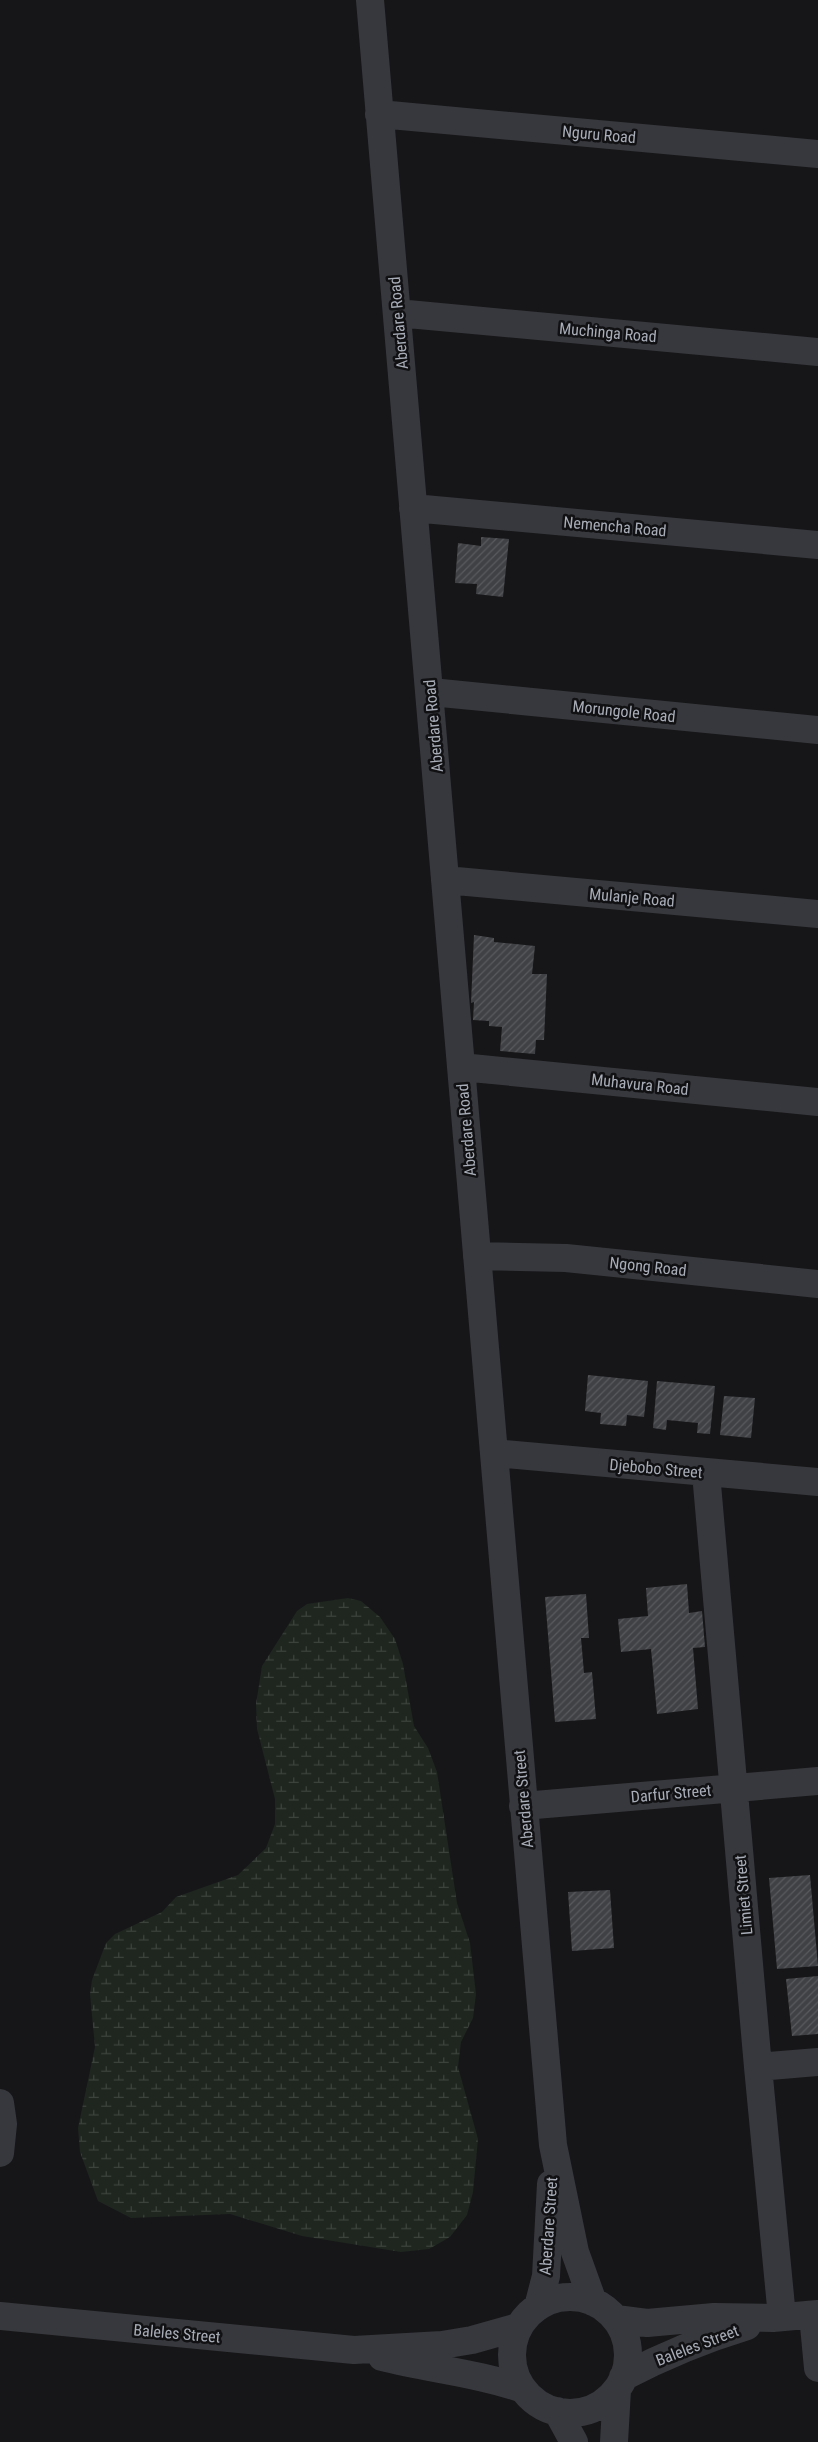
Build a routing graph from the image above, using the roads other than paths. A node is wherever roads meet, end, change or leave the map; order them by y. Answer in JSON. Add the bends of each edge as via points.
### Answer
{"nodes":[{"id":1,"x":370,"y":0,"type":"edge"},
{"id":2,"x":379,"y":114,"type":"junction"},
{"id":3,"x":818,"y":154,"type":"edge"},
{"id":4,"x":397,"y":313,"type":"junction"},
{"id":5,"x":818,"y":352,"type":"edge"},
{"id":6,"x":413,"y":508,"type":"junction"},
{"id":7,"x":818,"y":544,"type":"edge"},
{"id":8,"x":430,"y":692,"type":"junction"},
{"id":9,"x":818,"y":730,"type":"edge"},
{"id":10,"x":445,"y":880,"type":"junction"},
{"id":11,"x":818,"y":914,"type":"edge"},
{"id":12,"x":461,"y":1067,"type":"junction"},
{"id":13,"x":818,"y":1102,"type":"edge"},
{"id":14,"x":477,"y":1256,"type":"junction"},
{"id":15,"x":818,"y":1284,"type":"edge"},
{"id":16,"x":494,"y":1453,"type":"junction"},
{"id":17,"x":706,"y":1473,"type":"junction"},
{"id":18,"x":818,"y":1482,"type":"edge"},
{"id":19,"x":818,"y":1781,"type":"edge"},
{"id":20,"x":733,"y":1788,"type":"junction"},
{"id":21,"x":523,"y":1806,"type":"junction"},
{"id":22,"x":818,"y":2062,"type":"edge"},
{"id":23,"x":758,"y":2067,"type":"junction"},
{"id":24,"x":0,"y":2103,"type":"edge"},
{"id":25,"x":554,"y":2145,"type":"junction"},
{"id":26,"x":0,"y":2153,"type":"edge"},
{"id":27,"x":593,"y":2302,"type":"junction"},
{"id":28,"x":538,"y":2307,"type":"junction"},
{"id":29,"x":816,"y":2314,"type":"edge"},
{"id":30,"x":0,"y":2316,"type":"edge"},
{"id":31,"x":777,"y":2318,"type":"junction"},
{"id":32,"x":616,"y":2319,"type":"junction"},
{"id":33,"x":518,"y":2327,"type":"junction"},
{"id":34,"x":354,"y":2350,"type":"junction"},
{"id":35,"x":818,"y":2368,"type":"edge"},
{"id":36,"x":620,"y":2383,"type":"junction"},
{"id":37,"x":523,"y":2389,"type":"junction"},
{"id":38,"x":557,"y":2411,"type":"junction"},
{"id":39,"x":574,"y":2442,"type":"edge"},
{"id":40,"x":614,"y":2442,"type":"edge"}],
"edges":[{"from":1,"to":2,"type":"street","name":"Aberdare Road"},
{"from":2,"to":3,"type":"street","name":"Nguru Road"},
{"from":2,"to":4,"type":"street","name":"Aberdare Road"},
{"from":4,"to":5,"type":"street","name":"Muchinga Road"},
{"from":4,"to":6,"type":"street","name":"Aberdare Road"},
{"from":6,"to":7,"type":"street","name":"Nemencha Road"},
{"from":6,"to":8,"type":"street","name":"Aberdare Road"},
{"from":8,"to":9,"type":"street","name":"Morungole Road"},
{"from":8,"to":10,"type":"street","name":"Aberdare Road"},
{"from":10,"to":11,"type":"street","name":"Mulanje Road"},
{"from":10,"to":12,"type":"street","name":"Aberdare Road"},
{"from":12,"to":13,"type":"street","name":"Muhavura Road"},
{"from":12,"to":14,"type":"street","name":"Aberdare Road"},
{"from":14,"to":15,"type":"street","name":"Ngong Road","via":[[566,1258]]},
{"from":14,"to":16,"type":"street","name":"Aberdare Road"},
{"from":16,"to":17,"type":"street","name":"Djebobo Street"},
{"from":16,"to":21,"type":"street","name":"Aberdare Street"},
{"from":17,"to":18,"type":"street","name":"Djebobo Street"},
{"from":17,"to":20,"type":"street","name":"Limiet Street"},
{"from":19,"to":20,"type":"street","name":"Darfur Street"},
{"from":20,"to":21,"type":"street","name":"Darfur Street"},
{"from":20,"to":23,"type":"street","name":"Limiet Street"},
{"from":21,"to":25,"type":"street","name":"Aberdare Street"},
{"from":22,"to":23,"type":"street"},
{"from":23,"to":31,"type":"street","name":"Limiet Street"},
{"from":24,"to":26,"type":"street","via":[[3,2124]]},
{"from":25,"to":27,"type":"street","name":"Aberdare Street","via":[[575,2252]]},
{"from":25,"to":28,"type":"street","name":"Aberdare Street","via":[[549,2252]]},
{"from":27,"to":28,"type":"street","via":[[565,2297]]},
{"from":27,"to":32,"type":"street"},
{"from":28,"to":33,"type":"street"},
{"from":29,"to":31,"type":"street","name":"Baleles Street"},
{"from":29,"to":35,"type":"street"},
{"from":30,"to":34,"type":"street","name":"Baleles Street"},
{"from":31,"to":32,"type":"street","name":"Baleles Street","via":[[647,2323]]},
{"from":31,"to":36,"type":"street","name":"Baleles Street","via":[[710,2337],[654,2361]]},
{"from":32,"to":36,"type":"street","via":[[625,2336],[629,2354]]},
{"from":33,"to":34,"type":"street","name":"Baleles Street","via":[[442,2345]]},
{"from":33,"to":37,"type":"street","via":[[512,2346],[512,2365]]},
{"from":34,"to":37,"type":"street","name":"Baleles Street","via":[[445,2372],[493,2378]]},
{"from":36,"to":38,"type":"street","via":[[603,2403],[586,2411]]},
{"from":36,"to":40,"type":"street"},
{"from":37,"to":38,"type":"street","via":[[548,2409]]},
{"from":38,"to":39,"type":"street"}]}
